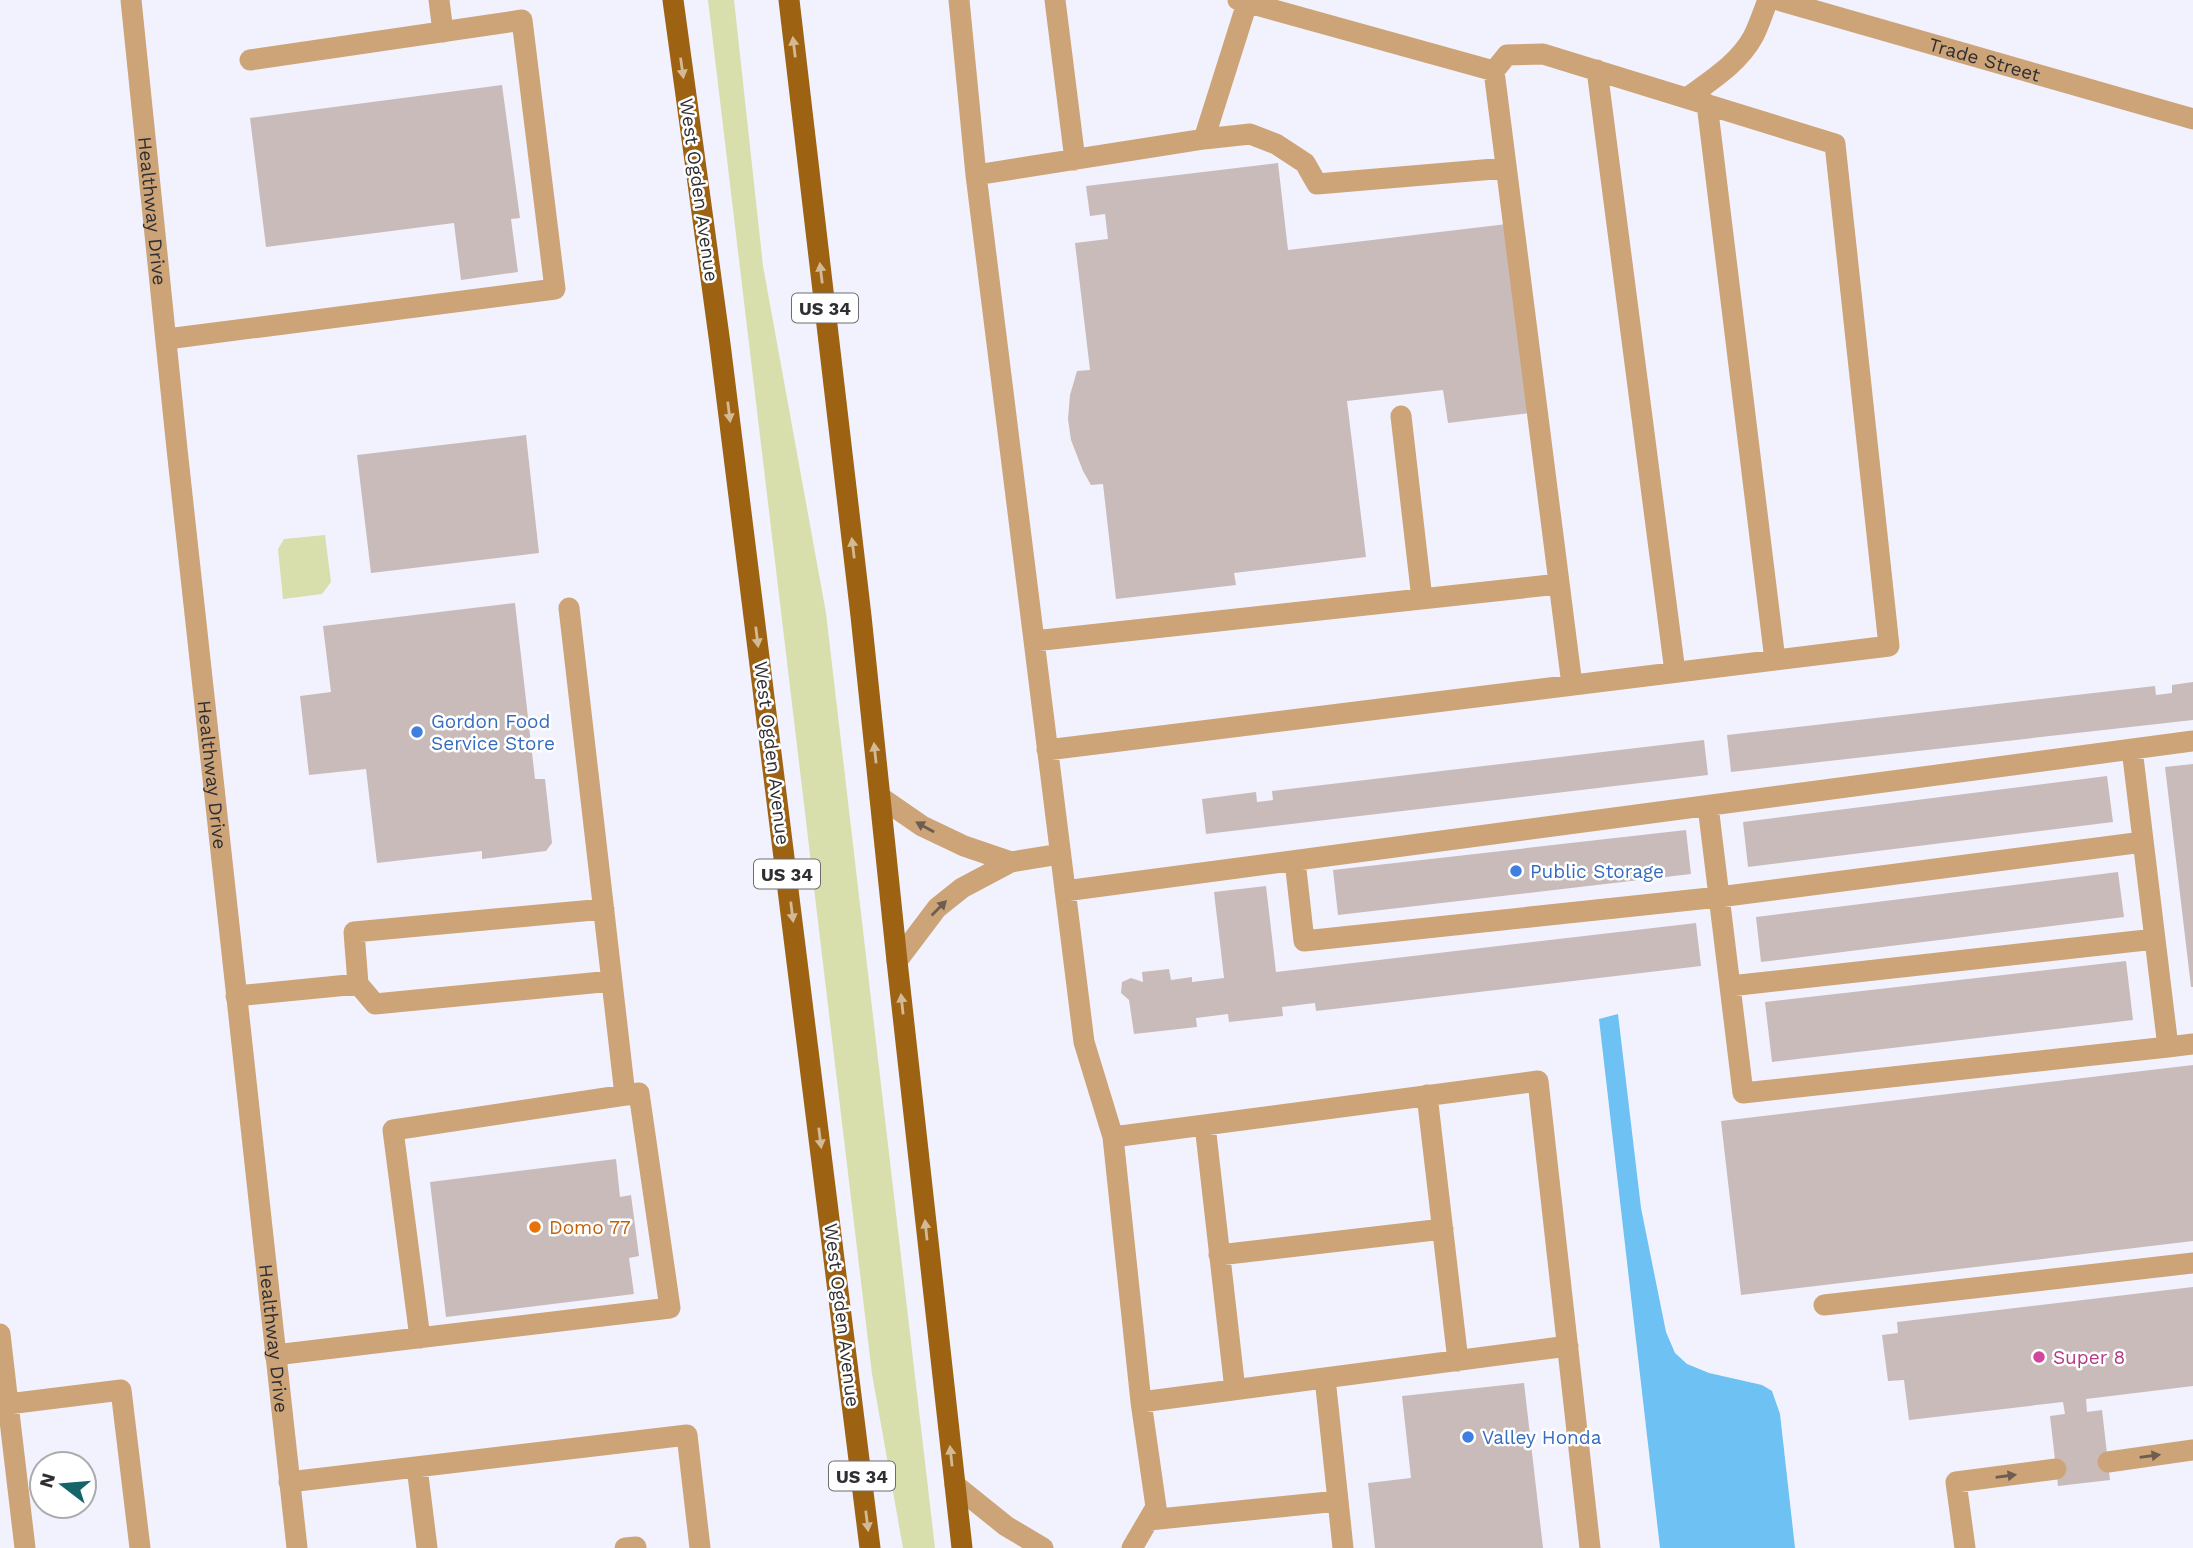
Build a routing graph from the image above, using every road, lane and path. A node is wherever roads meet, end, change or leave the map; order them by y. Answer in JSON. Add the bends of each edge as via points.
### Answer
{"nodes":[{"id":1,"x":131,"y":0,"type":"edge"},
{"id":2,"x":439,"y":0,"type":"edge"},
{"id":3,"x":673,"y":0,"type":"edge"},
{"id":4,"x":789,"y":0,"type":"edge"},
{"id":5,"x":959,"y":0,"type":"edge"},
{"id":6,"x":1055,"y":0,"type":"edge"},
{"id":7,"x":1768,"y":0,"type":"edge"},
{"id":8,"x":1778,"y":0,"type":"edge"},
{"id":9,"x":1244,"y":1,"type":"edge"},
{"id":10,"x":443,"y":32,"type":"junction"},
{"id":11,"x":250,"y":60,"type":"dead end"},
{"id":12,"x":1597,"y":70,"type":"junction"},
{"id":13,"x":1494,"y":71,"type":"junction"},
{"id":14,"x":1697,"y":101,"type":"junction"},
{"id":15,"x":2193,"y":119,"type":"edge"},
{"id":16,"x":1204,"y":139,"type":"junction"},
{"id":17,"x":1075,"y":159,"type":"junction"},
{"id":18,"x":1506,"y":168,"type":"junction"},
{"id":19,"x":976,"y":175,"type":"junction"},
{"id":20,"x":167,"y":339,"type":"junction"},
{"id":21,"x":1401,"y":416,"type":"dead end"},
{"id":22,"x":1559,"y":584,"type":"junction"},
{"id":23,"x":1422,"y":599,"type":"junction"},
{"id":24,"x":569,"y":608,"type":"dead end"},
{"id":25,"x":1034,"y":641,"type":"junction"},
{"id":26,"x":1775,"y":660,"type":"junction"},
{"id":27,"x":1675,"y":672,"type":"junction"},
{"id":28,"x":1572,"y":685,"type":"junction"},
{"id":29,"x":2193,"y":741,"type":"edge"},
{"id":30,"x":2132,"y":749,"type":"junction"},
{"id":31,"x":1048,"y":750,"type":"junction"},
{"id":32,"x":880,"y":797,"type":"junction"},
{"id":33,"x":1708,"y":806,"type":"junction"},
{"id":34,"x":2143,"y":842,"type":"junction"},
{"id":35,"x":1060,"y":854,"type":"junction"},
{"id":36,"x":1295,"y":861,"type":"junction"},
{"id":37,"x":1011,"y":862,"type":"junction"},
{"id":38,"x":1065,"y":891,"type":"junction"},
{"id":39,"x":1719,"y":897,"type":"junction"},
{"id":40,"x":604,"y":909,"type":"junction"},
{"id":41,"x":2155,"y":939,"type":"junction"},
{"id":42,"x":897,"y":961,"type":"junction"},
{"id":43,"x":612,"y":981,"type":"junction"},
{"id":44,"x":358,"y":984,"type":"junction"},
{"id":45,"x":1730,"y":986,"type":"junction"},
{"id":46,"x":236,"y":996,"type":"junction"},
{"id":47,"x":2193,"y":1044,"type":"edge"},
{"id":48,"x":2168,"y":1047,"type":"junction"},
{"id":49,"x":625,"y":1095,"type":"junction"},
{"id":50,"x":1427,"y":1095,"type":"junction"},
{"id":51,"x":1205,"y":1125,"type":"junction"},
{"id":52,"x":1113,"y":1137,"type":"junction"},
{"id":53,"x":1443,"y":1229,"type":"junction"},
{"id":54,"x":1219,"y":1255,"type":"junction"},
{"id":55,"x":2193,"y":1263,"type":"edge"},
{"id":56,"x":1824,"y":1305,"type":"dead end"},
{"id":57,"x":0,"y":1334,"type":"edge"},
{"id":58,"x":420,"y":1338,"type":"junction"},
{"id":59,"x":1567,"y":1346,"type":"junction"},
{"id":60,"x":275,"y":1355,"type":"junction"},
{"id":61,"x":1458,"y":1361,"type":"junction"},
{"id":62,"x":1325,"y":1378,"type":"junction"},
{"id":63,"x":1235,"y":1390,"type":"junction"},
{"id":64,"x":1141,"y":1402,"type":"junction"},
{"id":65,"x":8,"y":1404,"type":"junction"},
{"id":66,"x":2193,"y":1450,"type":"edge"},
{"id":67,"x":2108,"y":1462,"type":"dead end"},
{"id":68,"x":417,"y":1467,"type":"junction"},
{"id":69,"x":2056,"y":1469,"type":"dead end"},
{"id":70,"x":289,"y":1482,"type":"junction"},
{"id":71,"x":955,"y":1485,"type":"junction"},
{"id":72,"x":1338,"y":1501,"type":"junction"},
{"id":73,"x":1149,"y":1520,"type":"junction"},
{"id":74,"x":25,"y":1548,"type":"edge"},
{"id":75,"x":140,"y":1548,"type":"edge"},
{"id":76,"x":297,"y":1548,"type":"edge"},
{"id":77,"x":427,"y":1548,"type":"edge"},
{"id":78,"x":700,"y":1548,"type":"edge"},
{"id":79,"x":870,"y":1548,"type":"edge"},
{"id":80,"x":962,"y":1548,"type":"edge"},
{"id":81,"x":1043,"y":1548,"type":"edge"},
{"id":82,"x":1132,"y":1548,"type":"edge"},
{"id":83,"x":1343,"y":1548,"type":"edge"},
{"id":84,"x":1590,"y":1548,"type":"edge"},
{"id":85,"x":1965,"y":1548,"type":"edge"}],
"edges":[{"from":1,"to":20,"type":"street","name":"Healthway Drive"},
{"from":2,"to":10,"type":"street"},
{"from":3,"to":79,"type":"main road","name":"West Ogden Avenue","number":"US 34","one_way":true},
{"from":32,"to":4,"type":"main road","number":"US 34","one_way":true},
{"from":5,"to":19,"type":"street"},
{"from":6,"to":17,"type":"street"},
{"from":7,"to":14,"type":"street","via":[[1744,50]]},
{"from":8,"to":15,"type":"street","name":"Trade Street"},
{"from":9,"to":13,"type":"street"},
{"from":9,"to":16,"type":"street"},
{"from":10,"to":11,"type":"street"},
{"from":10,"to":20,"type":"street","via":[[522,20],[555,289]]},
{"from":12,"to":13,"type":"street","via":[[1543,54],[1507,55]]},
{"from":12,"to":14,"type":"street"},
{"from":12,"to":27,"type":"street"},
{"from":13,"to":18,"type":"street"},
{"from":14,"to":26,"type":"street"},
{"from":14,"to":26,"type":"street","via":[[1835,144],[1889,646]]},
{"from":16,"to":17,"type":"street"},
{"from":16,"to":18,"type":"street","via":[[1250,134],[1276,144],[1305,163],[1317,184]]},
{"from":17,"to":19,"type":"street"},
{"from":18,"to":22,"type":"street"},
{"from":19,"to":25,"type":"street"},
{"from":20,"to":46,"type":"street","name":"Healthway Drive"},
{"from":21,"to":23,"type":"street"},
{"from":22,"to":23,"type":"street"},
{"from":22,"to":28,"type":"street"},
{"from":23,"to":25,"type":"street"},
{"from":24,"to":40,"type":"street"},
{"from":25,"to":31,"type":"street"},
{"from":26,"to":27,"type":"street"},
{"from":27,"to":28,"type":"street"},
{"from":28,"to":31,"type":"street"},
{"from":29,"to":30,"type":"street"},
{"from":30,"to":33,"type":"street"},
{"from":30,"to":34,"type":"street"},
{"from":31,"to":35,"type":"street"},
{"from":37,"to":32,"type":"street","one_way":true,"via":[[922,826]]},
{"from":32,"to":42,"type":"main road","number":"US 34"},
{"from":33,"to":36,"type":"street"},
{"from":33,"to":39,"type":"street"},
{"from":34,"to":39,"type":"street"},
{"from":34,"to":41,"type":"street"},
{"from":35,"to":37,"type":"street"},
{"from":35,"to":38,"type":"street"},
{"from":36,"to":38,"type":"street"},
{"from":36,"to":39,"type":"street","via":[[1304,941]]},
{"from":42,"to":37,"type":"street","one_way":true,"via":[[937,908],[962,888]]},
{"from":38,"to":52,"type":"street","via":[[1084,1042]]},
{"from":39,"to":45,"type":"street"},
{"from":40,"to":43,"type":"street"},
{"from":40,"to":44,"type":"street","via":[[354,932]]},
{"from":41,"to":45,"type":"street"},
{"from":41,"to":48,"type":"street"},
{"from":71,"to":42,"type":"main road","number":"US 34","one_way":true},
{"from":43,"to":44,"type":"street","via":[[375,1004]]},
{"from":43,"to":49,"type":"street"},
{"from":44,"to":46,"type":"street"},
{"from":45,"to":48,"type":"street","via":[[1743,1093]]},
{"from":46,"to":60,"type":"street","name":"Healthway Drive"},
{"from":47,"to":48,"type":"street"},
{"from":49,"to":58,"type":"street","via":[[393,1130]]},
{"from":49,"to":58,"type":"street","via":[[639,1093],[670,1308]]},
{"from":50,"to":51,"type":"street"},
{"from":50,"to":53,"type":"street"},
{"from":50,"to":59,"type":"street","via":[[1538,1081]]},
{"from":51,"to":52,"type":"street"},
{"from":51,"to":54,"type":"street"},
{"from":52,"to":64,"type":"street"},
{"from":53,"to":54,"type":"street"},
{"from":53,"to":61,"type":"street"},
{"from":54,"to":63,"type":"street"},
{"from":55,"to":56,"type":"street"},
{"from":57,"to":65,"type":"street"},
{"from":58,"to":60,"type":"street"},
{"from":59,"to":61,"type":"street"},
{"from":59,"to":84,"type":"street"},
{"from":60,"to":70,"type":"street","name":"Healthway Drive"},
{"from":61,"to":62,"type":"street"},
{"from":62,"to":63,"type":"street"},
{"from":62,"to":72,"type":"street"},
{"from":63,"to":64,"type":"street"},
{"from":64,"to":73,"type":"street","via":[[1156,1507]]},
{"from":65,"to":74,"type":"street"},
{"from":65,"to":75,"type":"street","via":[[121,1390]]},
{"from":67,"to":66,"type":"street","one_way":true},
{"from":68,"to":70,"type":"street"},
{"from":68,"to":77,"type":"street"},
{"from":68,"to":78,"type":"street","via":[[687,1435]]},
{"from":85,"to":69,"type":"street","one_way":true,"via":[[1956,1482]]},
{"from":70,"to":76,"type":"street","name":"Healthway Drive"},
{"from":71,"to":80,"type":"main road","number":"US 34"},
{"from":71,"to":81,"type":"street","via":[[1006,1526]]},
{"from":72,"to":73,"type":"street"},
{"from":72,"to":83,"type":"street"},
{"from":73,"to":82,"type":"street"}]}
